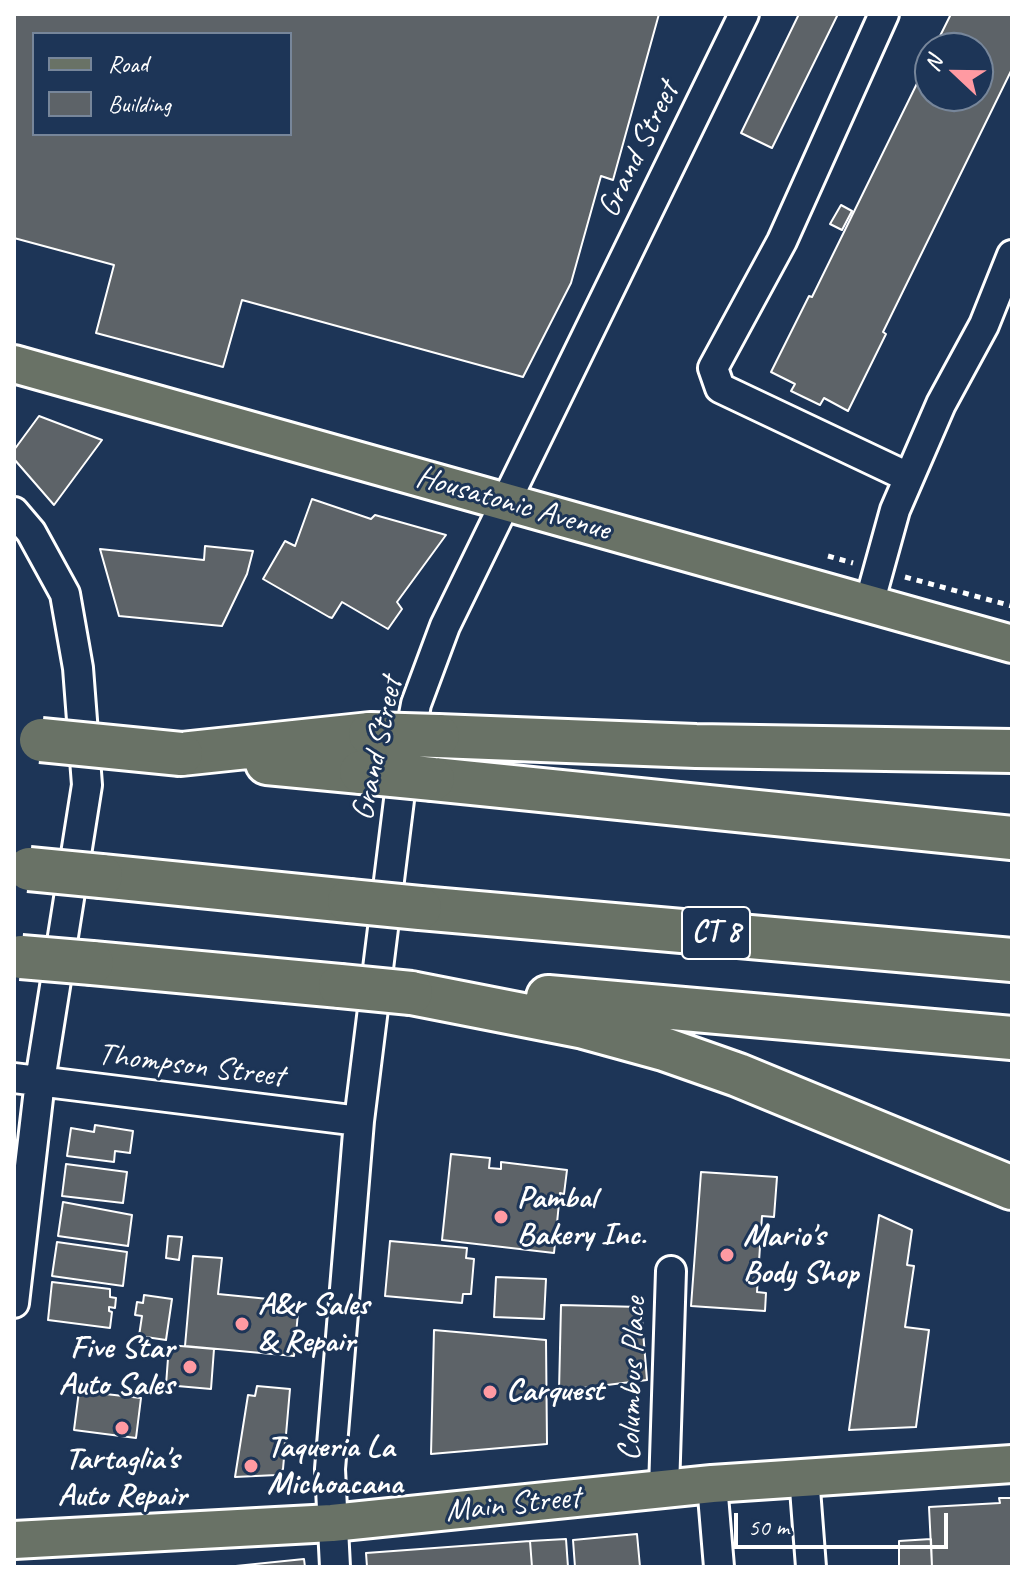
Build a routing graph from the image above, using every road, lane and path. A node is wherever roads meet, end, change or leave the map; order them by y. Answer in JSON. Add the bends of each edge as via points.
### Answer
{"nodes":[{"id":1,"x":744,"y":14,"type":"edge"},
{"id":2,"x":884,"y":14,"type":"edge"},
{"id":3,"x":1012,"y":255,"type":"edge"},
{"id":4,"x":14,"y":364,"type":"edge"},
{"id":5,"x":908,"y":477,"type":"junction"},
{"id":6,"x":507,"y":502,"type":"junction"},
{"id":7,"x":14,"y":512,"type":"edge"},
{"id":8,"x":869,"y":604,"type":"junction"},
{"id":9,"x":1012,"y":644,"type":"edge"},
{"id":10,"x":28,"y":739,"type":"edge"},
{"id":11,"x":1012,"y":751,"type":"edge"},
{"id":12,"x":366,"y":753,"type":"junction"},
{"id":13,"x":1012,"y":838,"type":"edge"},
{"id":14,"x":22,"y":869,"type":"edge"},
{"id":15,"x":17,"y":957,"type":"edge"},
{"id":16,"x":1012,"y":960,"type":"edge"},
{"id":17,"x":411,"y":993,"type":"junction"},
{"id":18,"x":1012,"y":1038,"type":"edge"},
{"id":19,"x":27,"y":1079,"type":"edge"},
{"id":20,"x":359,"y":1121,"type":"junction"},
{"id":21,"x":1012,"y":1188,"type":"edge"},
{"id":22,"x":671,"y":1271,"type":"dead end"},
{"id":23,"x":14,"y":1303,"type":"edge"},
{"id":24,"x":1012,"y":1464,"type":"edge"},
{"id":25,"x":804,"y":1476,"type":"junction"},
{"id":26,"x":712,"y":1484,"type":"junction"},
{"id":27,"x":664,"y":1489,"type":"junction"},
{"id":28,"x":332,"y":1523,"type":"junction"},
{"id":29,"x":14,"y":1540,"type":"edge"},
{"id":30,"x":335,"y":1567,"type":"edge"},
{"id":31,"x":719,"y":1567,"type":"edge"},
{"id":32,"x":811,"y":1567,"type":"edge"}],
"edges":[{"from":1,"to":6,"type":"street","name":"Grand Street"},
{"from":2,"to":5,"type":"street","via":[[782,241],[713,368],[720,388]]},
{"from":3,"to":5,"type":"street","via":[[984,325]]},
{"from":4,"to":6,"type":"main road","name":"Housatonic Avenue"},
{"from":5,"to":8,"type":"street"},
{"from":6,"to":8,"type":"main road","name":"Housatonic Avenue"},
{"from":6,"to":20,"type":"street","name":"Grand Street","via":[[445,626],[416,704],[401,784]]},
{"from":7,"to":19,"type":"street","via":[[65,594],[78,668],[87,785]]},
{"from":8,"to":9,"type":"main road","name":"Housatonic Avenue"},
{"from":10,"to":12,"type":"highway","bridge":true,"via":[[181,754]]},
{"from":11,"to":12,"type":"highway","bridge":true,"via":[[438,736]]},
{"from":12,"to":13,"type":"highway","bridge":true,"via":[[433,779]]},
{"from":14,"to":16,"type":"highway","number":"CT 8","bridge":true},
{"from":15,"to":17,"type":"highway","bridge":true},
{"from":17,"to":18,"type":"highway","via":[[533,996]]},
{"from":17,"to":21,"type":"highway","via":[[584,1027],[676,1053]]},
{"from":19,"to":20,"type":"street","name":"Thompson Street"},
{"from":19,"to":23,"type":"street"},
{"from":20,"to":28,"type":"street","name":"Grand Street","via":[[330,1469]]},
{"from":22,"to":27,"type":"street","name":"Columbus Place"},
{"from":24,"to":25,"type":"main road","name":"Main Street"},
{"from":25,"to":26,"type":"main road","name":"Main Street"},
{"from":25,"to":32,"type":"street"},
{"from":26,"to":27,"type":"main road","name":"Main Street"},
{"from":26,"to":31,"type":"street"},
{"from":27,"to":28,"type":"main road","name":"Main Street"},
{"from":28,"to":29,"type":"main road","name":"Main Street"},
{"from":28,"to":30,"type":"street","name":"Grand Street"}]}
